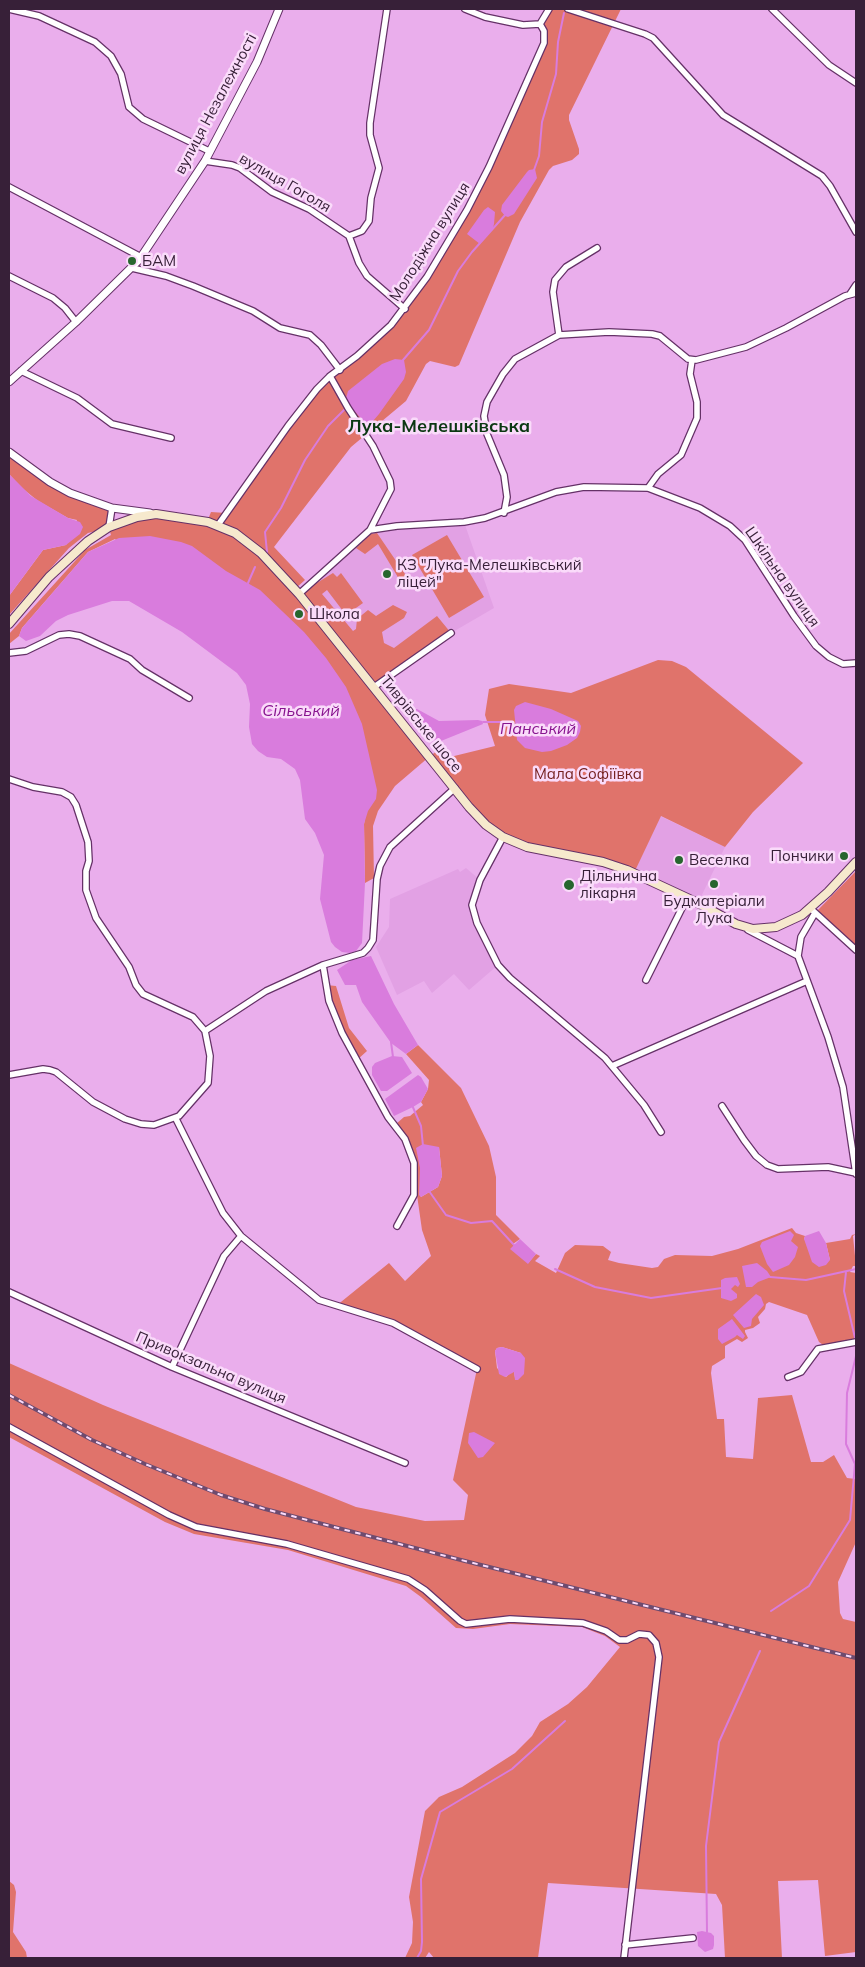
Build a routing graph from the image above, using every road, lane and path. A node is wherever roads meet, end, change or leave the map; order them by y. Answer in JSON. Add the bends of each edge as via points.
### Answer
{"nodes":[{"id":1,"x":9,"y":9,"type":"edge"},
{"id":2,"x":279,"y":9,"type":"edge"},
{"id":3,"x":388,"y":9,"type":"edge"},
{"id":4,"x":465,"y":9,"type":"edge"},
{"id":5,"x":549,"y":9,"type":"edge"},
{"id":6,"x":568,"y":9,"type":"edge"},
{"id":7,"x":772,"y":9,"type":"edge"},
{"id":8,"x":540,"y":24,"type":"junction"},
{"id":9,"x":856,"y":83,"type":"edge"},
{"id":10,"x":209,"y":151,"type":"junction"},
{"id":11,"x":205,"y":161,"type":"junction"},
{"id":12,"x":9,"y":187,"type":"edge"},
{"id":13,"x":854,"y":225,"type":"edge"},
{"id":14,"x":856,"y":232,"type":"edge"},
{"id":15,"x":349,"y":236,"type":"junction"},
{"id":16,"x":597,"y":248,"type":"dead end"},
{"id":17,"x":141,"y":257,"type":"junction"},
{"id":18,"x":132,"y":268,"type":"junction"},
{"id":19,"x":9,"y":276,"type":"edge"},
{"id":20,"x":856,"y":285,"type":"edge"},
{"id":21,"x":856,"y":293,"type":"edge"},
{"id":22,"x":848,"y":295,"type":"junction"},
{"id":23,"x":405,"y":309,"type":"junction"},
{"id":24,"x":76,"y":322,"type":"junction"},
{"id":25,"x":559,"y":335,"type":"junction"},
{"id":26,"x":692,"y":360,"type":"junction"},
{"id":27,"x":340,"y":370,"type":"junction"},
{"id":28,"x":21,"y":371,"type":"junction"},
{"id":29,"x":330,"y":376,"type":"junction"},
{"id":30,"x":9,"y":382,"type":"edge"},
{"id":31,"x":171,"y":438,"type":"dead end"},
{"id":32,"x":9,"y":452,"type":"edge"},
{"id":33,"x":648,"y":488,"type":"junction"},
{"id":34,"x":112,"y":508,"type":"junction"},
{"id":35,"x":504,"y":512,"type":"junction"},
{"id":36,"x":156,"y":514,"type":"junction"},
{"id":37,"x":218,"y":525,"type":"junction"},
{"id":38,"x":109,"y":528,"type":"junction"},
{"id":39,"x":370,"y":530,"type":"junction"},
{"id":40,"x":299,"y":594,"type":"junction"},
{"id":41,"x":9,"y":624,"type":"edge"},
{"id":42,"x":451,"y":633,"type":"dead end"},
{"id":43,"x":9,"y":653,"type":"edge"},
{"id":44,"x":856,"y":663,"type":"edge"},
{"id":45,"x":374,"y":687,"type":"junction"},
{"id":46,"x":189,"y":698,"type":"dead end"},
{"id":47,"x":9,"y":779,"type":"edge"},
{"id":48,"x":454,"y":788,"type":"junction"},
{"id":49,"x":503,"y":837,"type":"junction"},
{"id":50,"x":856,"y":862,"type":"edge"},
{"id":51,"x":687,"y":898,"type":"junction"},
{"id":52,"x":813,"y":911,"type":"junction"},
{"id":53,"x":744,"y":928,"type":"junction"},
{"id":54,"x":856,"y":950,"type":"edge"},
{"id":55,"x":798,"y":956,"type":"junction"},
{"id":56,"x":323,"y":965,"type":"junction"},
{"id":57,"x":646,"y":980,"type":"dead end"},
{"id":58,"x":807,"y":980,"type":"junction"},
{"id":59,"x":205,"y":1031,"type":"junction"},
{"id":60,"x":612,"y":1066,"type":"junction"},
{"id":61,"x":9,"y":1075,"type":"edge"},
{"id":62,"x":722,"y":1106,"type":"dead end"},
{"id":63,"x":176,"y":1118,"type":"junction"},
{"id":64,"x":661,"y":1132,"type":"dead end"},
{"id":65,"x":856,"y":1173,"type":"edge"},
{"id":66,"x":397,"y":1226,"type":"dead end"},
{"id":67,"x":241,"y":1236,"type":"junction"},
{"id":68,"x":9,"y":1292,"type":"edge"},
{"id":69,"x":856,"y":1342,"type":"edge"},
{"id":70,"x":172,"y":1367,"type":"junction"},
{"id":71,"x":477,"y":1369,"type":"dead end"},
{"id":72,"x":788,"y":1377,"type":"dead end"},
{"id":73,"x":9,"y":1427,"type":"edge"},
{"id":74,"x":405,"y":1462,"type":"dead end"},
{"id":75,"x":693,"y":1938,"type":"dead end"},
{"id":76,"x":625,"y":1945,"type":"junction"},
{"id":77,"x":624,"y":1958,"type":"edge"}],
"edges":[{"from":1,"to":10,"type":"street","via":[[39,16],[95,42],[111,56],[121,74],[129,107],[143,119]]},
{"from":2,"to":10,"type":"street","name":"вулиця Незалежності","via":[[257,62]]},
{"from":3,"to":15,"type":"street","via":[[370,124],[378,176],[369,220],[362,231]]},
{"from":4,"to":8,"type":"street","via":[[523,25]]},
{"from":5,"to":8,"type":"street"},
{"from":6,"to":13,"type":"street","via":[[653,38],[726,118],[822,176]]},
{"from":7,"to":9,"type":"street","via":[[829,65]]},
{"from":8,"to":23,"type":"street","name":"Молодіжна вулиця","via":[[544,43],[486,173],[467,210]]},
{"from":10,"to":11,"type":"street","name":"вулиця Незалежності"},
{"from":11,"to":15,"type":"street","name":"вулиця Гоголя","via":[[240,168],[272,192],[310,209]]},
{"from":11,"to":17,"type":"street","name":"вулиця Незалежності"},
{"from":12,"to":17,"type":"street"},
{"from":13,"to":14,"type":"street"},
{"from":15,"to":23,"type":"street","via":[[367,276]]},
{"from":16,"to":25,"type":"street","via":[[566,267],[555,280],[553,292]]},
{"from":17,"to":18,"type":"street","name":"вулиця Незалежності"},
{"from":18,"to":24,"type":"street","name":"вулиця Незалежності"},
{"from":18,"to":27,"type":"street","via":[[193,286],[254,311],[280,328],[310,335]]},
{"from":19,"to":24,"type":"street","via":[[53,298]]},
{"from":20,"to":22,"type":"street"},
{"from":21,"to":22,"type":"street"},
{"from":22,"to":26,"type":"street","via":[[746,347]]},
{"from":23,"to":27,"type":"street","name":"Молодіжна вулиця"},
{"from":24,"to":28,"type":"street","name":"вулиця Незалежності"},
{"from":25,"to":26,"type":"street","via":[[652,334],[660,336]]},
{"from":25,"to":35,"type":"street","via":[[515,358],[485,408],[485,428],[506,482]]},
{"from":26,"to":33,"type":"street","via":[[690,374],[698,406],[697,418],[681,454],[656,476]]},
{"from":27,"to":29,"type":"street","name":"Молодіжна вулиця"},
{"from":28,"to":30,"type":"street","name":"вулиця Незалежності"},
{"from":28,"to":31,"type":"street","via":[[77,398],[112,424]]},
{"from":29,"to":37,"type":"street","name":"Молодіжна вулиця","via":[[288,426]]},
{"from":29,"to":39,"type":"street","via":[[390,481],[391,489]]},
{"from":32,"to":34,"type":"street","via":[[62,489]]},
{"from":33,"to":35,"type":"street","name":"Шкільна вулиця","via":[[584,487],[556,492]]},
{"from":33,"to":44,"type":"street","name":"Шкільна вулиця","via":[[700,508],[730,526],[745,540],[816,646],[843,664]]},
{"from":34,"to":36,"type":"street"},
{"from":34,"to":38,"type":"street"},
{"from":35,"to":39,"type":"street","name":"Шкільна вулиця","via":[[476,520]]},
{"from":36,"to":37,"type":"main road","name":"Тиврівське шосе"},
{"from":36,"to":38,"type":"main road","name":"Тиврівське шосе","via":[[137,517]]},
{"from":37,"to":40,"type":"main road","name":"Тиврівське шосе","via":[[253,545]]},
{"from":38,"to":41,"type":"main road","name":"Тиврівське шосе","via":[[88,541],[49,577]]},
{"from":39,"to":40,"type":"street"},
{"from":40,"to":45,"type":"main road","name":"Тиврівське шосе"},
{"from":42,"to":45,"type":"street"},
{"from":43,"to":46,"type":"street","via":[[26,651],[59,635],[80,636],[130,659],[142,670]]},
{"from":45,"to":48,"type":"main road","name":"Тиврівське шосе"},
{"from":47,"to":59,"type":"street","via":[[71,797],[88,842],[86,890],[96,918],[143,994],[185,1012]]},
{"from":48,"to":49,"type":"main road","name":"Тиврівське шосе","via":[[476,814]]},
{"from":48,"to":56,"type":"street","via":[[390,847],[377,879],[373,940],[368,948],[363,953]]},
{"from":49,"to":51,"type":"main road","name":"Тиврівське шосе","via":[[527,847],[618,867]]},
{"from":49,"to":60,"type":"street","via":[[473,899],[477,922],[502,971]]},
{"from":50,"to":52,"type":"main road","name":"Тиврівське шосе"},
{"from":51,"to":53,"type":"main road","name":"Тиврівське шосе"},
{"from":51,"to":57,"type":"street"},
{"from":52,"to":53,"type":"main road","name":"Тиврівське шосе","via":[[776,927]]},
{"from":52,"to":54,"type":"street"},
{"from":52,"to":55,"type":"street","via":[[801,937]]},
{"from":53,"to":55,"type":"street"},
{"from":55,"to":58,"type":"street"},
{"from":56,"to":59,"type":"street","via":[[266,991]]},
{"from":56,"to":66,"type":"street","via":[[329,1001],[342,1033],[388,1117],[405,1139],[414,1163],[414,1195]]},
{"from":58,"to":60,"type":"street"},
{"from":58,"to":65,"type":"street","via":[[844,1087]]},
{"from":59,"to":63,"type":"street","via":[[210,1056],[208,1083]]},
{"from":60,"to":64,"type":"street"},
{"from":61,"to":63,"type":"street","via":[[50,1070],[93,1102],[125,1119],[154,1124]]},
{"from":62,"to":65,"type":"street","via":[[744,1140],[766,1165],[778,1169],[828,1168]]},
{"from":63,"to":67,"type":"street","via":[[223,1213]]},
{"from":67,"to":70,"type":"street","via":[[224,1256]]},
{"from":67,"to":71,"type":"street","via":[[319,1300],[393,1323]]},
{"from":68,"to":70,"type":"street","name":"Привокзальна вулиця"},
{"from":69,"to":72,"type":"street","via":[[818,1350],[801,1372]]},
{"from":70,"to":74,"type":"street","name":"Привокзальна вулиця"},
{"from":73,"to":76,"type":"street","via":[[196,1527],[286,1544],[408,1579],[466,1624],[510,1619],[583,1623],[606,1631],[619,1640],[638,1634],[649,1635],[656,1643],[659,1657]]},
{"from":75,"to":76,"type":"street"},
{"from":76,"to":77,"type":"street"}]}
